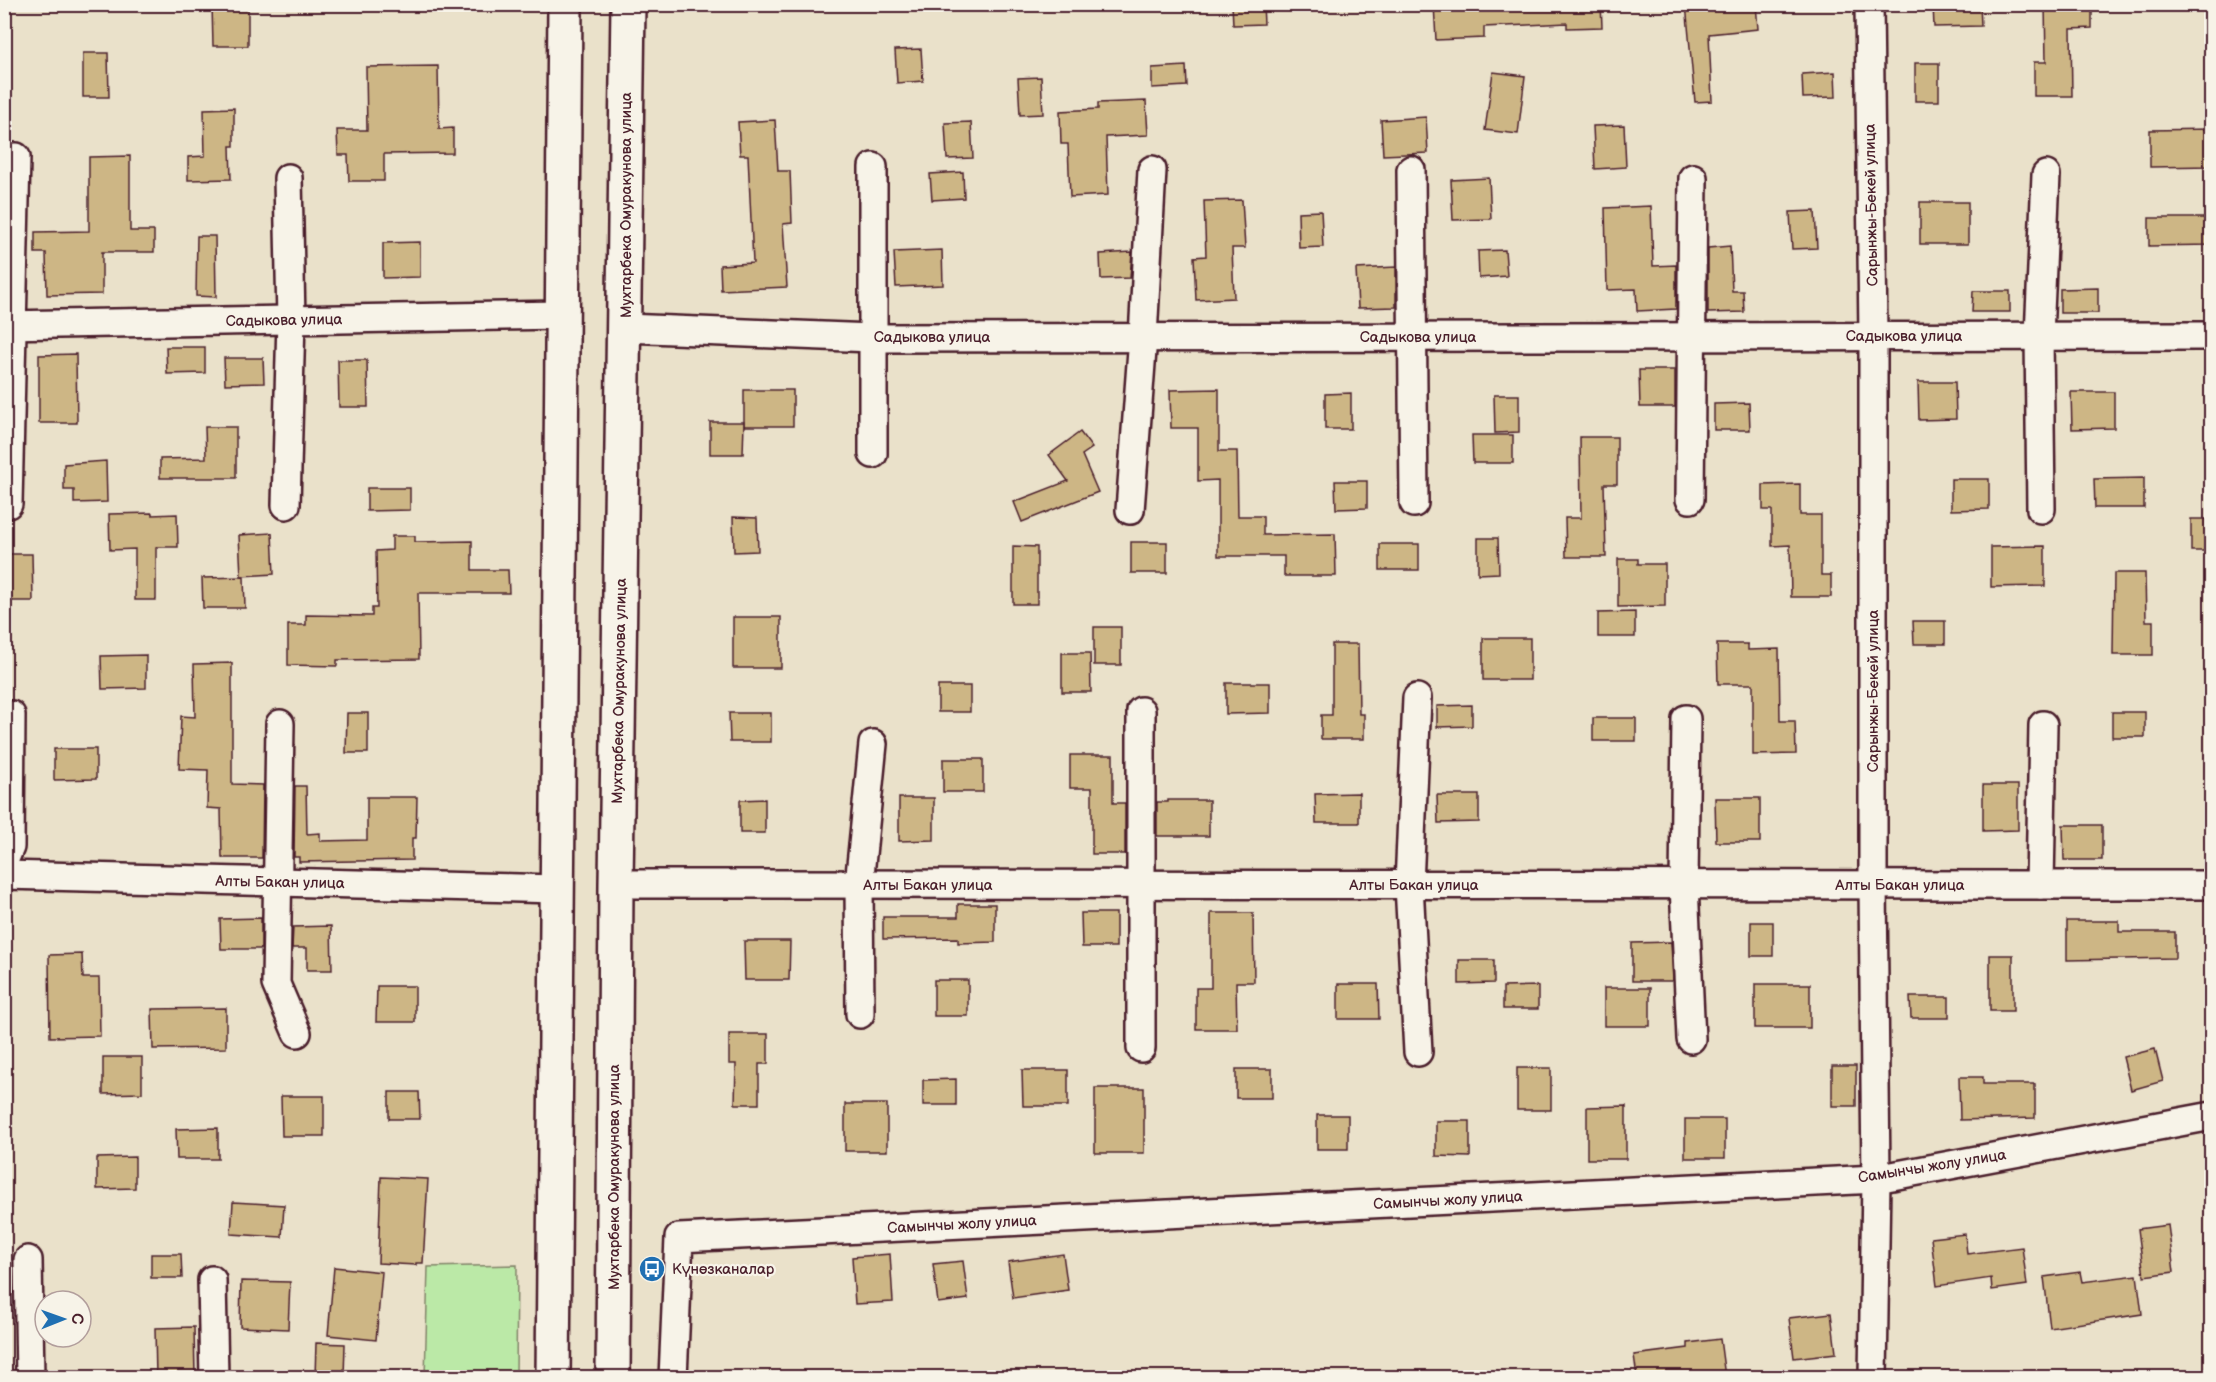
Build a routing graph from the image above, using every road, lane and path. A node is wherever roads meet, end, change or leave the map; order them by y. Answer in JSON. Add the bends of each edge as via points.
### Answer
{"nodes":[{"id":1,"x":566,"y":4,"type":"edge"},
{"id":2,"x":628,"y":4,"type":"edge"},
{"id":3,"x":1869,"y":4,"type":"edge"},
{"id":4,"x":16,"y":157,"type":"dead end"},
{"id":5,"x":873,"y":167,"type":"dead end"},
{"id":6,"x":1152,"y":170,"type":"dead end"},
{"id":7,"x":1411,"y":170,"type":"dead end"},
{"id":8,"x":2046,"y":175,"type":"dead end"},
{"id":9,"x":288,"y":178,"type":"dead end"},
{"id":10,"x":1693,"y":178,"type":"dead end"},
{"id":11,"x":563,"y":315,"type":"junction"},
{"id":12,"x":291,"y":320,"type":"junction"},
{"id":13,"x":9,"y":325,"type":"edge"},
{"id":14,"x":625,"y":328,"type":"junction"},
{"id":15,"x":1873,"y":336,"type":"junction"},
{"id":16,"x":2039,"y":336,"type":"junction"},
{"id":17,"x":2211,"y":336,"type":"edge"},
{"id":18,"x":1143,"y":337,"type":"junction"},
{"id":19,"x":1412,"y":337,"type":"junction"},
{"id":20,"x":872,"y":338,"type":"junction"},
{"id":21,"x":1691,"y":338,"type":"junction"},
{"id":22,"x":873,"y":454,"type":"dead end"},
{"id":23,"x":1690,"y":499,"type":"dead end"},
{"id":24,"x":1414,"y":503,"type":"dead end"},
{"id":25,"x":8,"y":504,"type":"dead end"},
{"id":26,"x":286,"y":505,"type":"dead end"},
{"id":27,"x":2041,"y":509,"type":"dead end"},
{"id":28,"x":1130,"y":510,"type":"dead end"},
{"id":29,"x":1416,"y":698,"type":"dead end"},
{"id":30,"x":1141,"y":711,"type":"dead end"},
{"id":31,"x":11,"y":716,"type":"dead end"},
{"id":32,"x":1686,"y":719,"type":"dead end"},
{"id":33,"x":280,"y":724,"type":"dead end"},
{"id":34,"x":2043,"y":726,"type":"dead end"},
{"id":35,"x":873,"y":744,"type":"dead end"},
{"id":36,"x":4,"y":861,"type":"edge"},
{"id":37,"x":4,"y":875,"type":"edge"},
{"id":38,"x":277,"y":882,"type":"junction"},
{"id":39,"x":616,"y":884,"type":"junction"},
{"id":40,"x":859,"y":885,"type":"junction"},
{"id":41,"x":1140,"y":885,"type":"junction"},
{"id":42,"x":1409,"y":885,"type":"junction"},
{"id":43,"x":1684,"y":885,"type":"junction"},
{"id":44,"x":1873,"y":885,"type":"junction"},
{"id":45,"x":2040,"y":885,"type":"junction"},
{"id":46,"x":2211,"y":885,"type":"edge"},
{"id":47,"x":556,"y":889,"type":"junction"},
{"id":48,"x":860,"y":1014,"type":"dead end"},
{"id":49,"x":297,"y":1033,"type":"dead end"},
{"id":50,"x":1691,"y":1039,"type":"dead end"},
{"id":51,"x":1141,"y":1048,"type":"dead end"},
{"id":52,"x":1418,"y":1052,"type":"dead end"},
{"id":53,"x":2211,"y":1116,"type":"edge"},
{"id":54,"x":1876,"y":1179,"type":"junction"},
{"id":55,"x":28,"y":1260,"type":"dead end"},
{"id":56,"x":212,"y":1280,"type":"dead end"},
{"id":57,"x":30,"y":1377,"type":"edge"},
{"id":58,"x":214,"y":1377,"type":"edge"},
{"id":59,"x":553,"y":1377,"type":"edge"},
{"id":60,"x":613,"y":1377,"type":"edge"},
{"id":61,"x":673,"y":1377,"type":"edge"},
{"id":62,"x":1873,"y":1377,"type":"edge"}],
"edges":[{"from":1,"to":11,"type":"main road"},
{"from":2,"to":14,"type":"main road","name":"Мухтарбека Омуракунова улица"},
{"from":3,"to":15,"type":"street","name":"Сарынжы-Бекей улица"},
{"from":4,"to":13,"type":"street"},
{"from":5,"to":20,"type":"street"},
{"from":6,"to":18,"type":"street"},
{"from":7,"to":19,"type":"street"},
{"from":8,"to":16,"type":"street"},
{"from":9,"to":12,"type":"street"},
{"from":10,"to":21,"type":"street"},
{"from":11,"to":12,"type":"street","name":"Садыкова улица"},
{"from":11,"to":47,"type":"main road"},
{"from":12,"to":13,"type":"street","name":"Садыкова улица"},
{"from":12,"to":26,"type":"street"},
{"from":13,"to":25,"type":"street"},
{"from":14,"to":20,"type":"street","name":"Садыкова улица"},
{"from":14,"to":39,"type":"main road","name":"Мухтарбека Омуракунова улица"},
{"from":15,"to":16,"type":"street","name":"Садыкова улица"},
{"from":15,"to":21,"type":"street","name":"Садыкова улица"},
{"from":15,"to":44,"type":"street","name":"Сарынжы-Бекей улица"},
{"from":16,"to":17,"type":"street","name":"Садыкова улица"},
{"from":16,"to":27,"type":"street"},
{"from":18,"to":19,"type":"street","name":"Садыкова улица"},
{"from":18,"to":20,"type":"street","name":"Садыкова улица"},
{"from":18,"to":28,"type":"street"},
{"from":19,"to":21,"type":"street","name":"Садыкова улица"},
{"from":19,"to":24,"type":"street"},
{"from":20,"to":22,"type":"street"},
{"from":21,"to":23,"type":"street"},
{"from":29,"to":42,"type":"street"},
{"from":30,"to":41,"type":"street"},
{"from":31,"to":36,"type":"street","via":[[10,847]]},
{"from":32,"to":43,"type":"street"},
{"from":33,"to":38,"type":"street"},
{"from":34,"to":45,"type":"street"},
{"from":35,"to":40,"type":"street"},
{"from":37,"to":38,"type":"street","name":"Алты Бакан улица"},
{"from":38,"to":47,"type":"street","name":"Алты Бакан улица"},
{"from":38,"to":49,"type":"street","via":[[276,984]]},
{"from":39,"to":40,"type":"street","name":"Алты Бакан улица"},
{"from":39,"to":60,"type":"main road","name":"Мухтарбека Омуракунова улица"},
{"from":40,"to":41,"type":"street","name":"Алты Бакан улица"},
{"from":40,"to":48,"type":"street"},
{"from":41,"to":42,"type":"street","name":"Алты Бакан улица"},
{"from":41,"to":51,"type":"street"},
{"from":42,"to":43,"type":"street","name":"Алты Бакан улица"},
{"from":42,"to":52,"type":"street"},
{"from":43,"to":44,"type":"street","name":"Алты Бакан улица"},
{"from":43,"to":50,"type":"street"},
{"from":44,"to":45,"type":"street","name":"Алты Бакан улица"},
{"from":44,"to":54,"type":"street","name":"Сарынжы-Бекей улица"},
{"from":45,"to":46,"type":"street","name":"Алты Бакан улица"},
{"from":47,"to":59,"type":"main road"},
{"from":53,"to":54,"type":"street","name":"Самынчы жолу улица"},
{"from":54,"to":61,"type":"street","name":"Самынчы жолу улица","via":[[679,1238]]},
{"from":54,"to":62,"type":"street","name":"Сарынжы-Бекей улица"},
{"from":55,"to":57,"type":"street"},
{"from":56,"to":58,"type":"street"}]}
